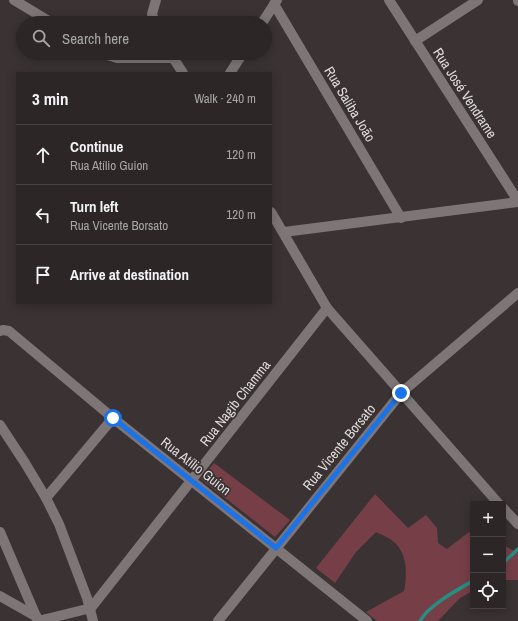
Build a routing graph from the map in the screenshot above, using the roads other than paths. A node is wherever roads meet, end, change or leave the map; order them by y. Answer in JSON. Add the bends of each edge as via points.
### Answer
{"nodes":[{"id":1,"x":14,"y":0,"type":"edge"},
{"id":2,"x":156,"y":0,"type":"edge"},
{"id":3,"x":389,"y":0,"type":"edge"},
{"id":4,"x":478,"y":0,"type":"edge"},
{"id":5,"x":275,"y":2,"type":"edge"},
{"id":6,"x":40,"y":16,"type":"edge"},
{"id":7,"x":154,"y":16,"type":"edge"},
{"id":8,"x":266,"y":16,"type":"edge"},
{"id":9,"x":415,"y":41,"type":"junction"},
{"id":10,"x":175,"y":60,"type":"edge"},
{"id":11,"x":238,"y":60,"type":"edge"},
{"id":12,"x":182,"y":72,"type":"edge"},
{"id":13,"x":231,"y":72,"type":"edge"},
{"id":14,"x":518,"y":202,"type":"edge"},
{"id":15,"x":272,"y":214,"type":"edge"},
{"id":16,"x":401,"y":218,"type":"junction"},
{"id":17,"x":284,"y":232,"type":"junction"},
{"id":18,"x":518,"y":293,"type":"edge"},
{"id":19,"x":327,"y":308,"type":"junction"},
{"id":20,"x":5,"y":331,"type":"edge"},
{"id":21,"x":401,"y":393,"type":"junction"},
{"id":22,"x":113,"y":418,"type":"junction"},
{"id":23,"x":0,"y":425,"type":"edge"},
{"id":24,"x":192,"y":481,"type":"junction"},
{"id":25,"x":46,"y":498,"type":"junction"},
{"id":26,"x":496,"y":501,"type":"edge"},
{"id":27,"x":506,"y":511,"type":"edge"},
{"id":28,"x":518,"y":524,"type":"edge"},
{"id":29,"x":0,"y":532,"type":"edge"},
{"id":30,"x":276,"y":548,"type":"junction"},
{"id":31,"x":0,"y":596,"type":"edge"},
{"id":32,"x":90,"y":608,"type":"junction"},
{"id":33,"x":38,"y":620,"type":"edge"},
{"id":34,"x":94,"y":621,"type":"edge"},
{"id":35,"x":218,"y":621,"type":"edge"},
{"id":36,"x":367,"y":621,"type":"edge"}],
"edges":[{"from":1,"to":6,"type":"street"},
{"from":2,"to":7,"type":"street"},
{"from":3,"to":9,"type":"street","name":"Rua José Vendrame"},
{"from":4,"to":9,"type":"street"},
{"from":5,"to":8,"type":"street"},
{"from":5,"to":16,"type":"street","name":"Rua Saliba João"},
{"from":9,"to":14,"type":"street","name":"Rua José Vendrame"},
{"from":10,"to":12,"type":"street"},
{"from":11,"to":13,"type":"street"},
{"from":14,"to":16,"type":"street"},
{"from":15,"to":17,"type":"street"},
{"from":16,"to":17,"type":"street"},
{"from":17,"to":19,"type":"street"},
{"from":18,"to":21,"type":"street","name":"Rua Vicente Borsato"},
{"from":19,"to":21,"type":"street"},
{"from":19,"to":24,"type":"street","name":"Rua Nagib Chamma"},
{"from":20,"to":22,"type":"street","name":"Rua Atílio Guion"},
{"from":21,"to":26,"type":"street"},
{"from":21,"to":30,"type":"street","name":"Rua Vicente Borsato"},
{"from":22,"to":24,"type":"street","name":"Rua Atílio Guion"},
{"from":22,"to":25,"type":"street"},
{"from":23,"to":25,"type":"street"},
{"from":24,"to":30,"type":"street","name":"Rua Atílio Guion"},
{"from":24,"to":32,"type":"street","name":"Rua Nagib Chamma"},
{"from":25,"to":32,"type":"street","via":[[59,524]]},
{"from":27,"to":28,"type":"street"},
{"from":29,"to":33,"type":"street"},
{"from":30,"to":35,"type":"street","name":"Rua Vicente Borsato"},
{"from":30,"to":36,"type":"street","name":"Rua Atílio Guion"},
{"from":31,"to":33,"type":"street"},
{"from":32,"to":33,"type":"street"},
{"from":32,"to":34,"type":"street"}]}
